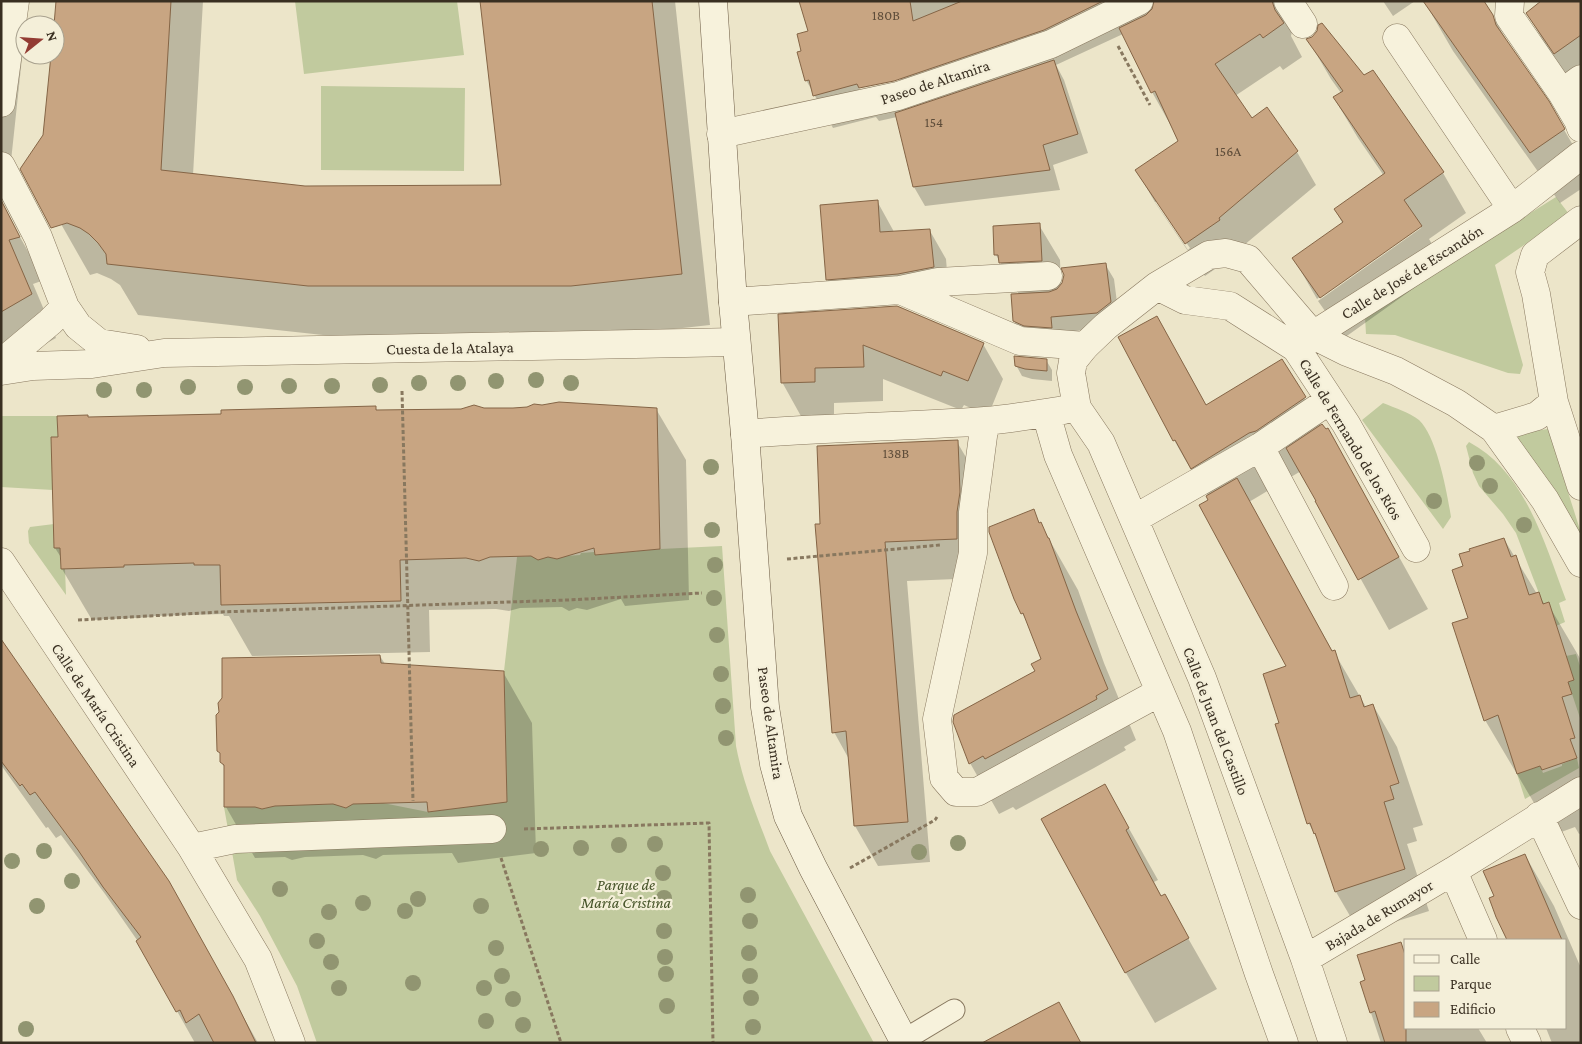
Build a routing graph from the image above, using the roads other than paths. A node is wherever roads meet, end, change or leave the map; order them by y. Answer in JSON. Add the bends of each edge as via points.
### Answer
{"nodes":[{"id":1,"x":15,"y":1,"type":"edge"},
{"id":2,"x":713,"y":1,"type":"edge"},
{"id":3,"x":1140,"y":1,"type":"edge"},
{"id":4,"x":1288,"y":1,"type":"edge"},
{"id":5,"x":1510,"y":1,"type":"edge"},
{"id":6,"x":1303,"y":24,"type":"dead end"},
{"id":7,"x":1397,"y":38,"type":"dead end"},
{"id":8,"x":1571,"y":86,"type":"edge"},
{"id":9,"x":1,"y":103,"type":"edge"},
{"id":10,"x":1581,"y":128,"type":"edge"},
{"id":11,"x":721,"y":134,"type":"junction"},
{"id":12,"x":1581,"y":155,"type":"edge"},
{"id":13,"x":1,"y":166,"type":"edge"},
{"id":14,"x":1512,"y":209,"type":"junction"},
{"id":15,"x":1581,"y":220,"type":"edge"},
{"id":16,"x":1048,"y":276,"type":"dead end"},
{"id":17,"x":1157,"y":286,"type":"junction"},
{"id":18,"x":900,"y":290,"type":"junction"},
{"id":19,"x":732,"y":302,"type":"junction"},
{"id":20,"x":65,"y":308,"type":"junction"},
{"id":21,"x":1313,"y":334,"type":"junction"},
{"id":22,"x":736,"y":342,"type":"junction"},
{"id":23,"x":1085,"y":346,"type":"junction"},
{"id":24,"x":164,"y":353,"type":"junction"},
{"id":25,"x":1,"y":363,"type":"edge"},
{"id":26,"x":1,"y":371,"type":"edge"},
{"id":27,"x":1330,"y":400,"type":"junction"},
{"id":28,"x":1554,"y":402,"type":"junction"},
{"id":29,"x":1077,"y":408,"type":"junction"},
{"id":30,"x":1046,"y":413,"type":"junction"},
{"id":31,"x":985,"y":421,"type":"junction"},
{"id":32,"x":1494,"y":429,"type":"junction"},
{"id":33,"x":745,"y":434,"type":"junction"},
{"id":34,"x":1260,"y":447,"type":"junction"},
{"id":35,"x":1581,"y":486,"type":"edge"},
{"id":36,"x":1134,"y":519,"type":"junction"},
{"id":37,"x":1416,"y":548,"type":"dead end"},
{"id":38,"x":1,"y":562,"type":"edge"},
{"id":39,"x":1581,"y":563,"type":"edge"},
{"id":40,"x":1334,"y":586,"type":"dead end"},
{"id":41,"x":1160,"y":692,"type":"junction"},
{"id":42,"x":1581,"y":791,"type":"edge"},
{"id":43,"x":1540,"y":816,"type":"junction"},
{"id":44,"x":492,"y":829,"type":"road end"},
{"id":45,"x":192,"y":848,"type":"junction"},
{"id":46,"x":1453,"y":871,"type":"junction"},
{"id":47,"x":1581,"y":905,"type":"edge"},
{"id":48,"x":1483,"y":939,"type":"edge"},
{"id":49,"x":1305,"y":959,"type":"junction"},
{"id":50,"x":954,"y":1010,"type":"dead end"},
{"id":51,"x":1520,"y":1029,"type":"edge"},
{"id":52,"x":904,"y":1041,"type":"edge"},
{"id":53,"x":291,"y":1043,"type":"edge"},
{"id":54,"x":1284,"y":1043,"type":"edge"},
{"id":55,"x":1333,"y":1043,"type":"edge"},
{"id":56,"x":1526,"y":1043,"type":"edge"}],
"edges":[{"from":1,"to":9,"type":"street"},
{"from":2,"to":11,"type":"street","name":"Paseo de Altamira"},
{"from":3,"to":11,"type":"street","name":"Paseo de Altamira","via":[[1051,44],[898,96]]},
{"from":4,"to":6,"type":"street"},
{"from":5,"to":8,"type":"street","via":[[1509,16]]},
{"from":7,"to":14,"type":"street"},
{"from":8,"to":10,"type":"street"},
{"from":11,"to":19,"type":"street","name":"Paseo de Altamira"},
{"from":12,"to":14,"type":"street","name":"Calle de José de Escandón"},
{"from":13,"to":20,"type":"street","name":"Cuesta de la Atalaya","via":[[38,237]]},
{"from":14,"to":21,"type":"street","name":"Calle de José de Escandón"},
{"from":15,"to":28,"type":"street","via":[[1535,255],[1530,272]]},
{"from":16,"to":18,"type":"street","via":[[938,282]]},
{"from":17,"to":21,"type":"street","name":"Calle de Fernando de los Ríos","via":[[1208,255],[1226,252],[1248,259]]},
{"from":17,"to":23,"type":"street"},
{"from":17,"to":27,"type":"street","name":"Calle de Fernando de los Ríos","via":[[1185,300],[1230,306],[1296,348]]},
{"from":18,"to":19,"type":"street"},
{"from":18,"to":23,"type":"street","via":[[1020,341]]},
{"from":19,"to":22,"type":"street","name":"Paseo de Altamira"},
{"from":20,"to":24,"type":"street","name":"Cuesta de la Atalaya","via":[[78,326],[99,343]]},
{"from":20,"to":25,"type":"street"},
{"from":21,"to":32,"type":"street","name":"Calle de Fernando de los Ríos","via":[[1347,352],[1396,371],[1456,403]]},
{"from":22,"to":24,"type":"street","name":"Cuesta de la Atalaya"},
{"from":22,"to":33,"type":"street","name":"Paseo de Altamira"},
{"from":23,"to":29,"type":"street","via":[[1073,361],[1071,373]]},
{"from":24,"to":26,"type":"street","name":"Cuesta de la Atalaya","via":[[92,364],[33,366]]},
{"from":27,"to":34,"type":"street"},
{"from":27,"to":37,"type":"street","name":"Calle de Fernando de los Ríos"},
{"from":28,"to":32,"type":"street","via":[[1537,416]]},
{"from":28,"to":35,"type":"street"},
{"from":29,"to":30,"type":"street"},
{"from":29,"to":36,"type":"street","name":"Calle de Juan del Castillo","via":[[1101,443]]},
{"from":30,"to":31,"type":"street"},
{"from":30,"to":41,"type":"street","via":[[1058,455]]},
{"from":31,"to":33,"type":"street"},
{"from":31,"to":41,"type":"street","via":[[973,512],[973,553],[937,719],[944,778],[956,792],[977,792]]},
{"from":32,"to":39,"type":"street","name":"Calle de Fernando de los Ríos","via":[[1545,500]]},
{"from":33,"to":52,"type":"street","name":"Paseo de Altamira","via":[[765,707],[774,764],[788,816]]},
{"from":34,"to":36,"type":"street"},
{"from":34,"to":40,"type":"street"},
{"from":36,"to":49,"type":"street","name":"Calle de Juan del Castillo","via":[[1202,678]]},
{"from":38,"to":45,"type":"street","name":"Calle de María Cristina"},
{"from":41,"to":54,"type":"street","via":[[1177,731]]},
{"from":42,"to":43,"type":"street","name":"Bajada de Rumayor"},
{"from":43,"to":46,"type":"street","name":"Bajada de Rumayor"},
{"from":43,"to":47,"type":"street"},
{"from":44,"to":45,"type":"street","via":[[236,839]]},
{"from":45,"to":53,"type":"street","name":"Calle de María Cristina","via":[[258,959]]},
{"from":46,"to":48,"type":"street","name":"Bajada de Rumayor"},
{"from":46,"to":49,"type":"street","name":"Bajada de Rumayor"},
{"from":49,"to":55,"type":"street","name":"Calle de Juan del Castillo"},
{"from":50,"to":52,"type":"lane"},
{"from":51,"to":56,"type":"street"}]}
